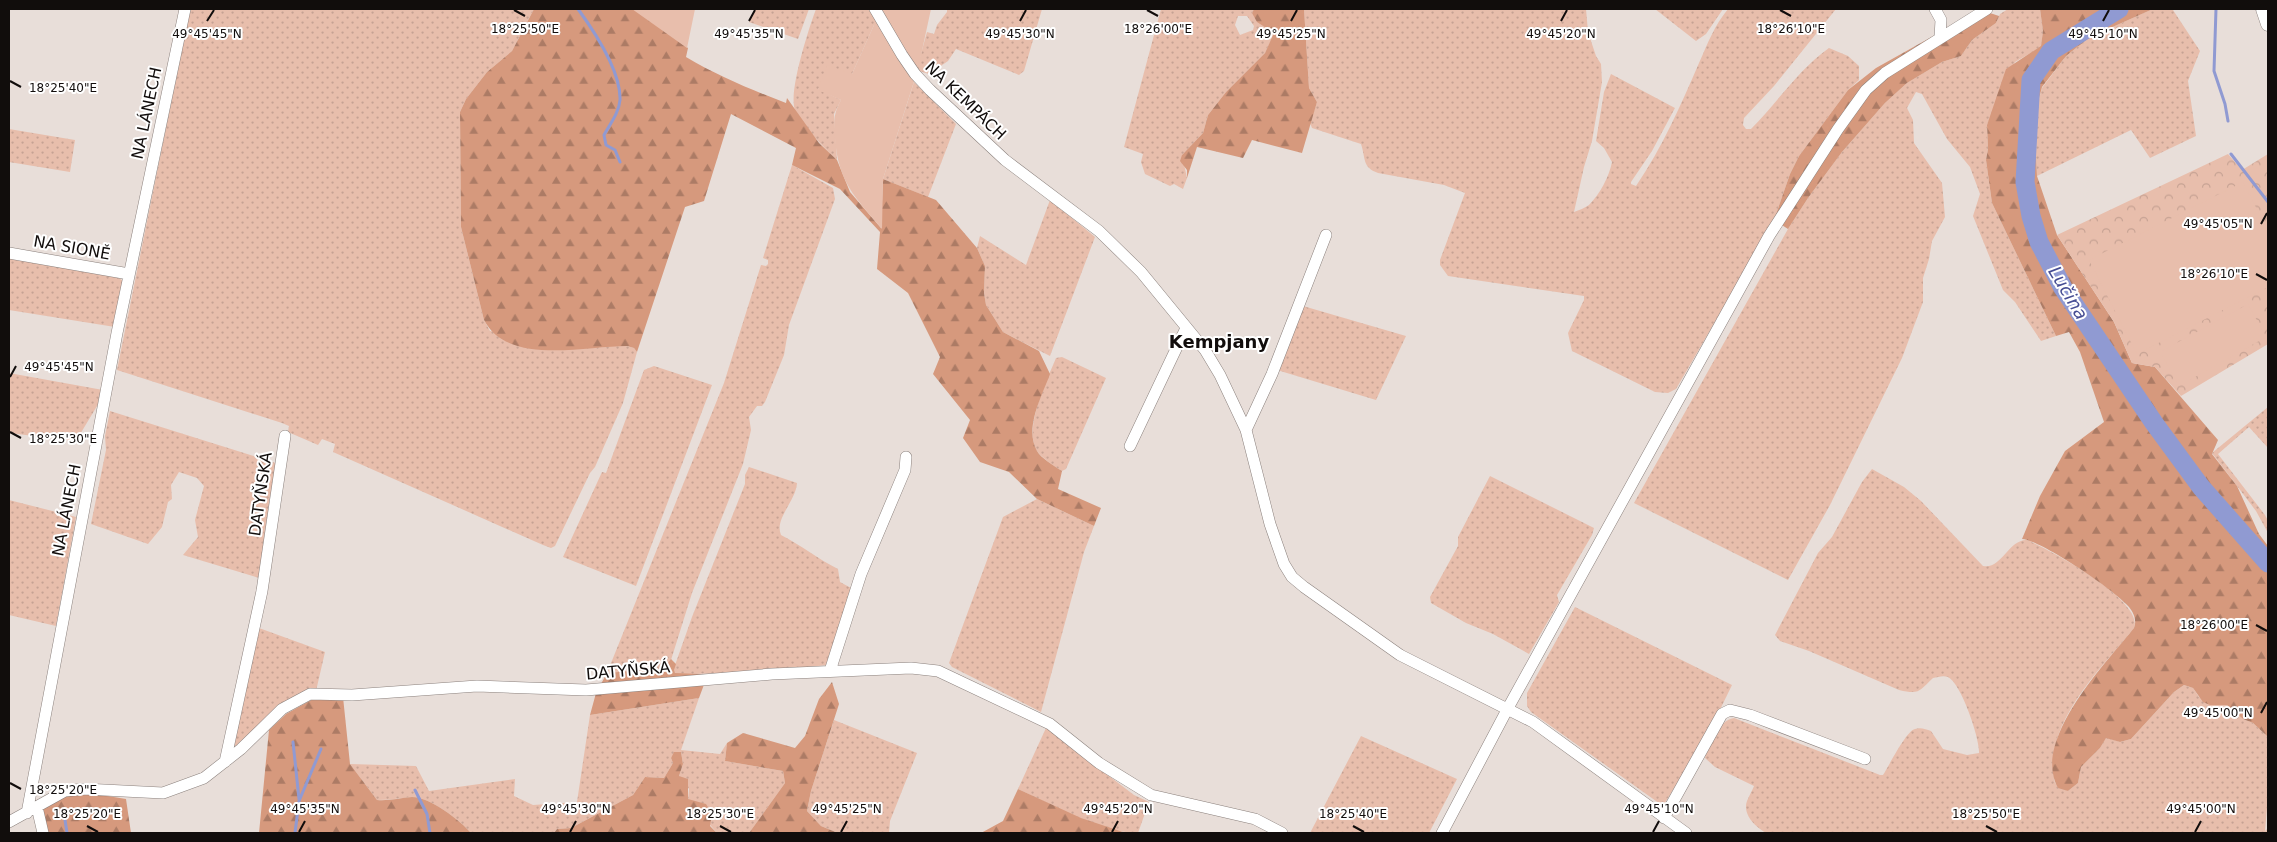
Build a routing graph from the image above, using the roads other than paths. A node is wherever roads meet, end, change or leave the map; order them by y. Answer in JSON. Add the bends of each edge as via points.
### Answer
{"nodes":[{"id":1,"x":185,"y":9,"type":"edge"},
{"id":2,"x":876,"y":9,"type":"edge"},
{"id":3,"x":1934,"y":9,"type":"edge"},
{"id":4,"x":1987,"y":9,"type":"edge"},
{"id":5,"x":2262,"y":9,"type":"edge"},
{"id":6,"x":2268,"y":24,"type":"edge"},
{"id":7,"x":1940,"y":37,"type":"junction"},
{"id":8,"x":1326,"y":235,"type":"dead end"},
{"id":9,"x":9,"y":252,"type":"edge"},
{"id":10,"x":129,"y":274,"type":"junction"},
{"id":11,"x":1186,"y":328,"type":"junction"},
{"id":12,"x":1246,"y":430,"type":"junction"},
{"id":13,"x":285,"y":436,"type":"dead end"},
{"id":14,"x":1130,"y":446,"type":"dead end"},
{"id":15,"x":906,"y":457,"type":"dead end"},
{"id":16,"x":830,"y":671,"type":"junction"},
{"id":17,"x":1508,"y":708,"type":"junction"},
{"id":18,"x":1865,"y":759,"type":"dead end"},
{"id":19,"x":225,"y":762,"type":"junction"},
{"id":20,"x":37,"y":807,"type":"junction"},
{"id":21,"x":27,"y":813,"type":"junction"},
{"id":22,"x":1664,"y":818,"type":"junction"},
{"id":23,"x":9,"y":822,"type":"edge"},
{"id":24,"x":43,"y":833,"type":"edge"},
{"id":25,"x":1282,"y":833,"type":"edge"},
{"id":26,"x":1442,"y":833,"type":"edge"},
{"id":27,"x":1686,"y":833,"type":"edge"}],
"edges":[{"from":1,"to":10,"type":"street","name":"NA LÁNECH"},
{"from":2,"to":11,"type":"street","name":"NA KEMPÁCH","via":[[915,74],[1005,160],[1099,231],[1141,272]]},
{"from":3,"to":7,"type":"street","via":[[1941,20]]},
{"from":4,"to":7,"type":"street"},
{"from":5,"to":6,"type":"street"},
{"from":7,"to":17,"type":"street","via":[[1885,73],[1866,90],[1769,236]]},
{"from":8,"to":12,"type":"street","via":[[1275,366]]},
{"from":9,"to":10,"type":"street","name":"NA SIONĚ"},
{"from":10,"to":21,"type":"street","name":"NA LÁNECH"},
{"from":11,"to":12,"type":"street","name":"NA KEMPÁCH","via":[[1212,361]]},
{"from":11,"to":14,"type":"street"},
{"from":12,"to":17,"type":"street","name":"NA KEMPÁCH","via":[[1276,545],[1292,577],[1400,655]]},
{"from":13,"to":19,"type":"street","name":"DATYŇSKÁ","via":[[262,591]]},
{"from":15,"to":16,"type":"street","via":[[905,470],[861,574]]},
{"from":16,"to":19,"type":"street","name":"DATYŇSKÁ","via":[[586,690],[477,686],[352,695],[310,694],[282,709]]},
{"from":16,"to":25,"type":"street","name":"DATYŇSKÁ","via":[[911,668],[938,671],[1050,724],[1099,763],[1150,795],[1255,820]]},
{"from":17,"to":22,"type":"street","name":"NA KEMPÁCH","via":[[1542,728]]},
{"from":17,"to":26,"type":"street"},
{"from":18,"to":22,"type":"street","via":[[1730,710],[1722,714]]},
{"from":19,"to":20,"type":"street","name":"DATYŇSKÁ","via":[[204,778],[163,793],[84,788],[65,790]]},
{"from":20,"to":21,"type":"street","name":"DATYŇSKÁ"},
{"from":20,"to":24,"type":"street"},
{"from":21,"to":23,"type":"street","name":"DATYŇSKÁ"},
{"from":22,"to":27,"type":"street","name":"NA KEMPÁCH"}]}
